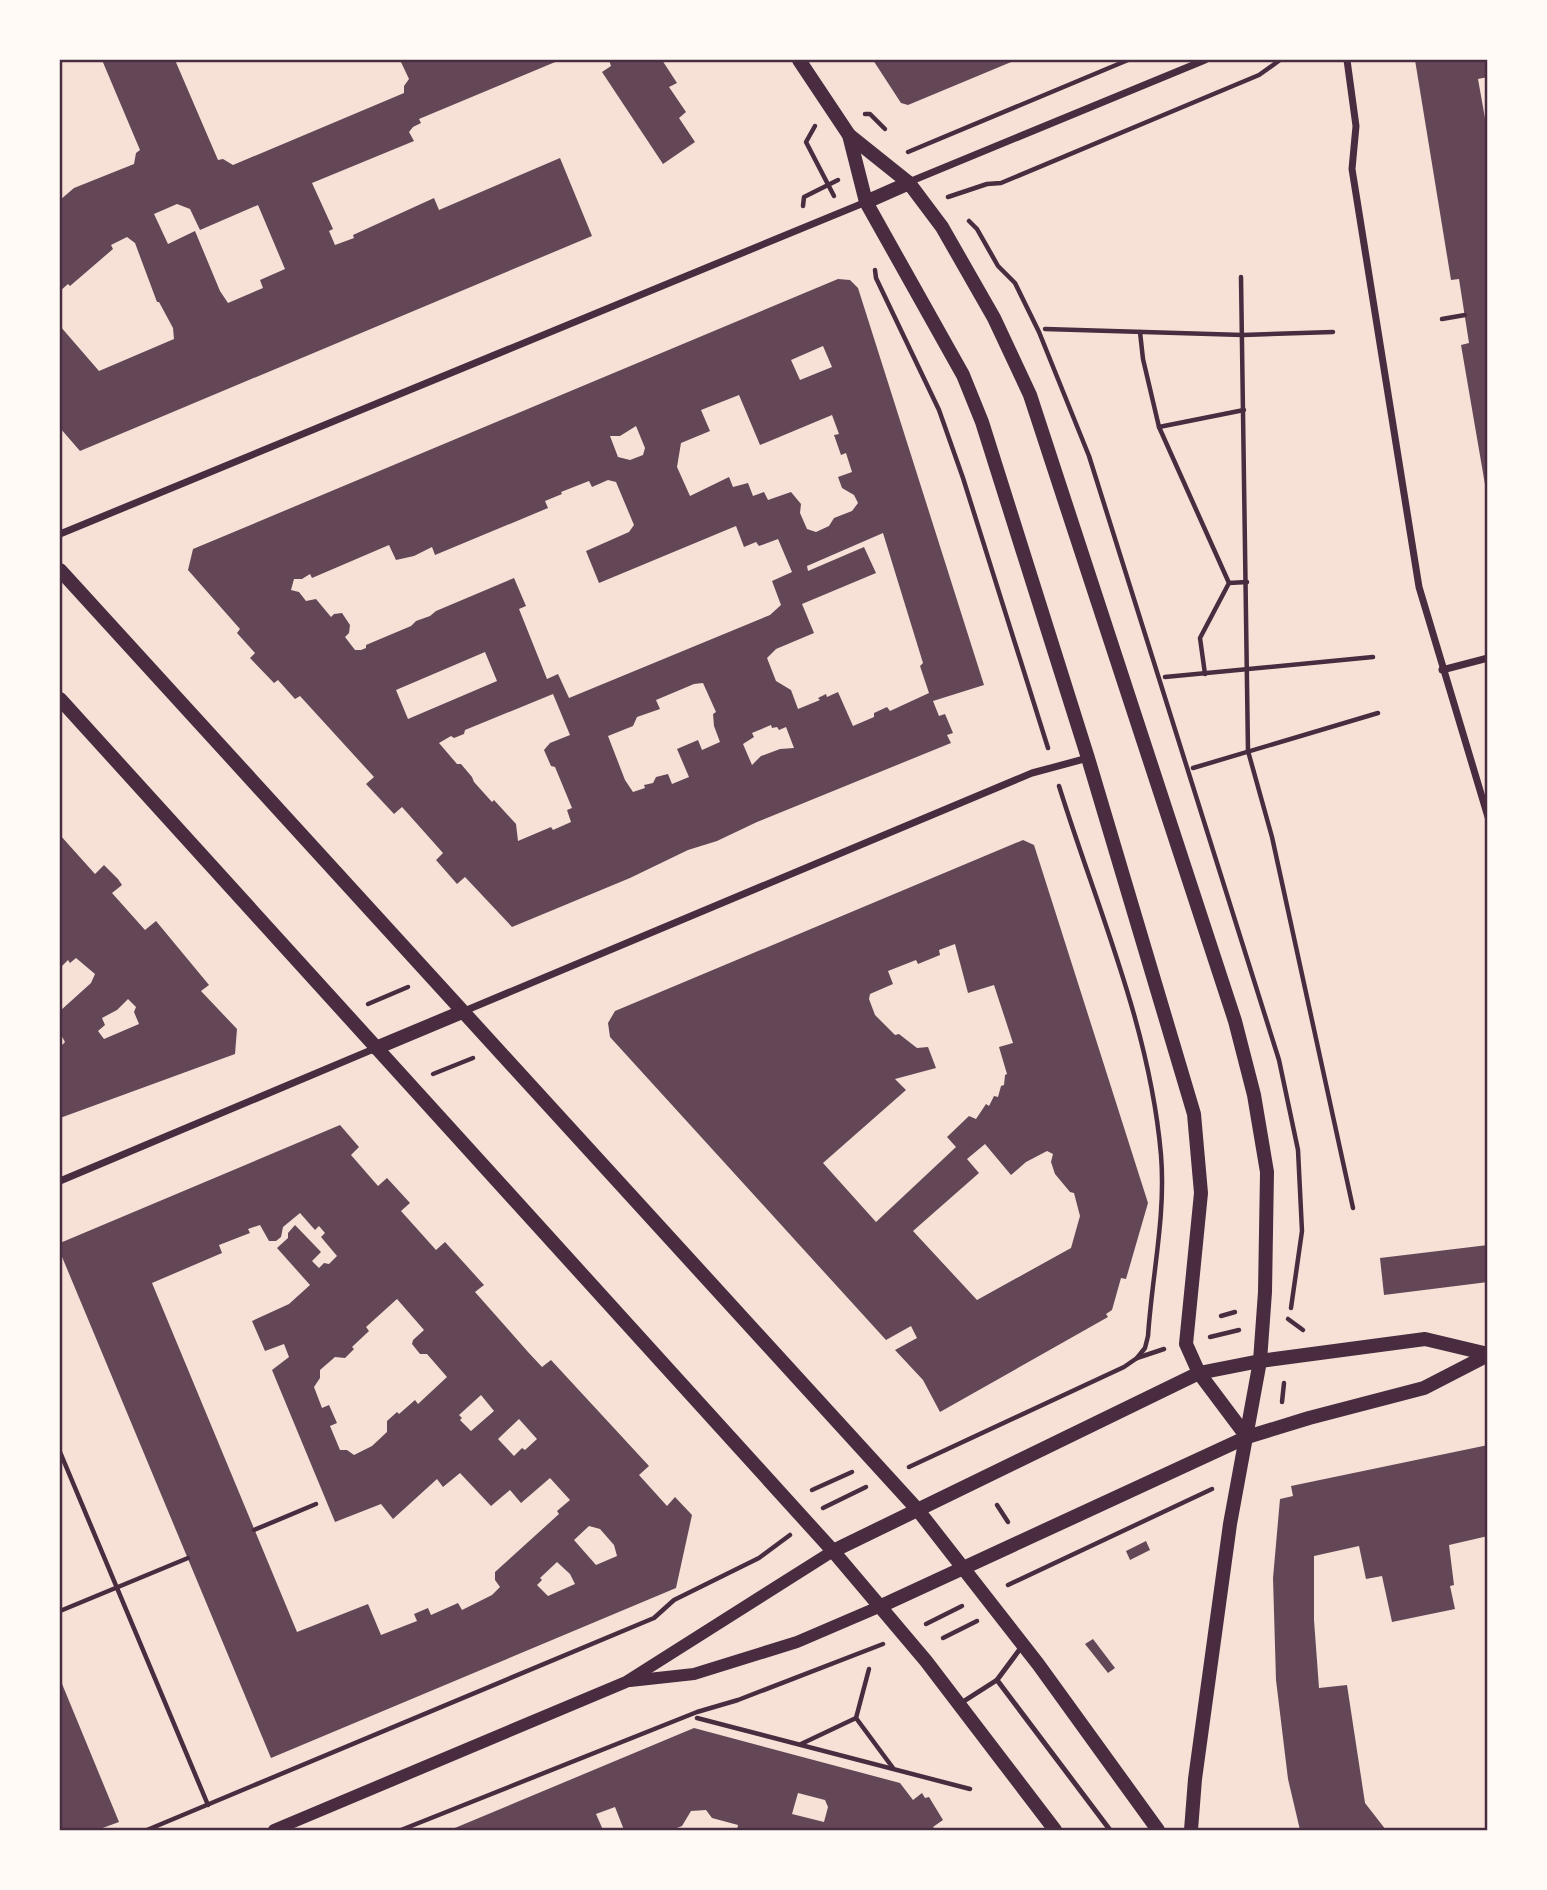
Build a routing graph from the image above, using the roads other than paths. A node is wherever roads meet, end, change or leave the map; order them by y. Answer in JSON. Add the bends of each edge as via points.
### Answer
{"nodes":[{"id":1,"x":799,"y":60,"type":"edge"},
{"id":2,"x":1205,"y":60,"type":"edge"},
{"id":3,"x":1347,"y":60,"type":"edge"},
{"id":4,"x":849,"y":135,"type":"junction"},
{"id":5,"x":909,"y":183,"type":"junction"},
{"id":6,"x":866,"y":202,"type":"junction"},
{"id":7,"x":60,"y":534,"type":"edge"},
{"id":8,"x":60,"y":570,"type":"edge"},
{"id":9,"x":1488,"y":658,"type":"edge"},
{"id":10,"x":1442,"y":670,"type":"junction"},
{"id":11,"x":60,"y":699,"type":"edge"},
{"id":12,"x":1088,"y":758,"type":"junction"},
{"id":13,"x":1488,"y":817,"type":"edge"},
{"id":14,"x":461,"y":1012,"type":"junction"},
{"id":15,"x":376,"y":1048,"type":"junction"},
{"id":16,"x":60,"y":1181,"type":"edge"},
{"id":17,"x":1488,"y":1355,"type":"edge"},
{"id":18,"x":1260,"y":1360,"type":"junction"},
{"id":19,"x":1199,"y":1373,"type":"junction"},
{"id":20,"x":1247,"y":1437,"type":"junction"},
{"id":21,"x":917,"y":1509,"type":"junction"},
{"id":22,"x":833,"y":1551,"type":"junction"},
{"id":23,"x":964,"y":1569,"type":"junction"},
{"id":24,"x":881,"y":1606,"type":"junction"},
{"id":25,"x":1023,"y":1644,"type":"junction"},
{"id":26,"x":997,"y":1680,"type":"junction"},
{"id":27,"x":626,"y":1682,"type":"junction"},
{"id":28,"x":959,"y":1704,"type":"junction"},
{"id":29,"x":274,"y":1830,"type":"edge"},
{"id":30,"x":1055,"y":1830,"type":"edge"},
{"id":31,"x":1110,"y":1830,"type":"edge"},
{"id":32,"x":1158,"y":1830,"type":"edge"},
{"id":33,"x":1191,"y":1830,"type":"edge"}],
"edges":[{"from":1,"to":4,"type":"main road"},
{"from":2,"to":5,"type":"street"},
{"from":3,"to":10,"type":"street","via":[[1356,125],[1352,169],[1419,587]]},
{"from":4,"to":5,"type":"main road"},
{"from":4,"to":6,"type":"main road"},
{"from":5,"to":6,"type":"main road"},
{"from":5,"to":18,"type":"main road","via":[[942,227],[994,318],[1030,396],[1235,1021],[1267,1172]]},
{"from":6,"to":7,"type":"street"},
{"from":6,"to":12,"type":"main road","via":[[963,375],[982,422]]},
{"from":8,"to":14,"type":"main road"},
{"from":9,"to":10,"type":"street"},
{"from":10,"to":13,"type":"street"},
{"from":11,"to":15,"type":"main road"},
{"from":12,"to":14,"type":"street","via":[[1032,773]]},
{"from":12,"to":19,"type":"main road","via":[[1194,1114],[1201,1193],[1186,1344]]},
{"from":14,"to":15,"type":"main road"},
{"from":14,"to":21,"type":"main road"},
{"from":15,"to":16,"type":"street"},
{"from":15,"to":22,"type":"main road"},
{"from":17,"to":18,"type":"main road","via":[[1425,1339]]},
{"from":17,"to":20,"type":"main road","via":[[1424,1388]]},
{"from":18,"to":19,"type":"main road"},
{"from":18,"to":20,"type":"main road"},
{"from":19,"to":20,"type":"main road"},
{"from":19,"to":21,"type":"main road"},
{"from":20,"to":23,"type":"main road"},
{"from":20,"to":33,"type":"main road","via":[[1230,1524]]},
{"from":21,"to":22,"type":"main road"},
{"from":21,"to":23,"type":"main road"},
{"from":22,"to":24,"type":"main road"},
{"from":22,"to":27,"type":"street"},
{"from":23,"to":24,"type":"main road"},
{"from":23,"to":25,"type":"main road"},
{"from":24,"to":27,"type":"street","via":[[797,1642],[694,1674]]},
{"from":24,"to":28,"type":"main road"},
{"from":25,"to":26,"type":"lane"},
{"from":25,"to":32,"type":"main road"},
{"from":26,"to":28,"type":"lane"},
{"from":26,"to":31,"type":"lane"},
{"from":27,"to":29,"type":"street"},
{"from":28,"to":30,"type":"main road"}]}
